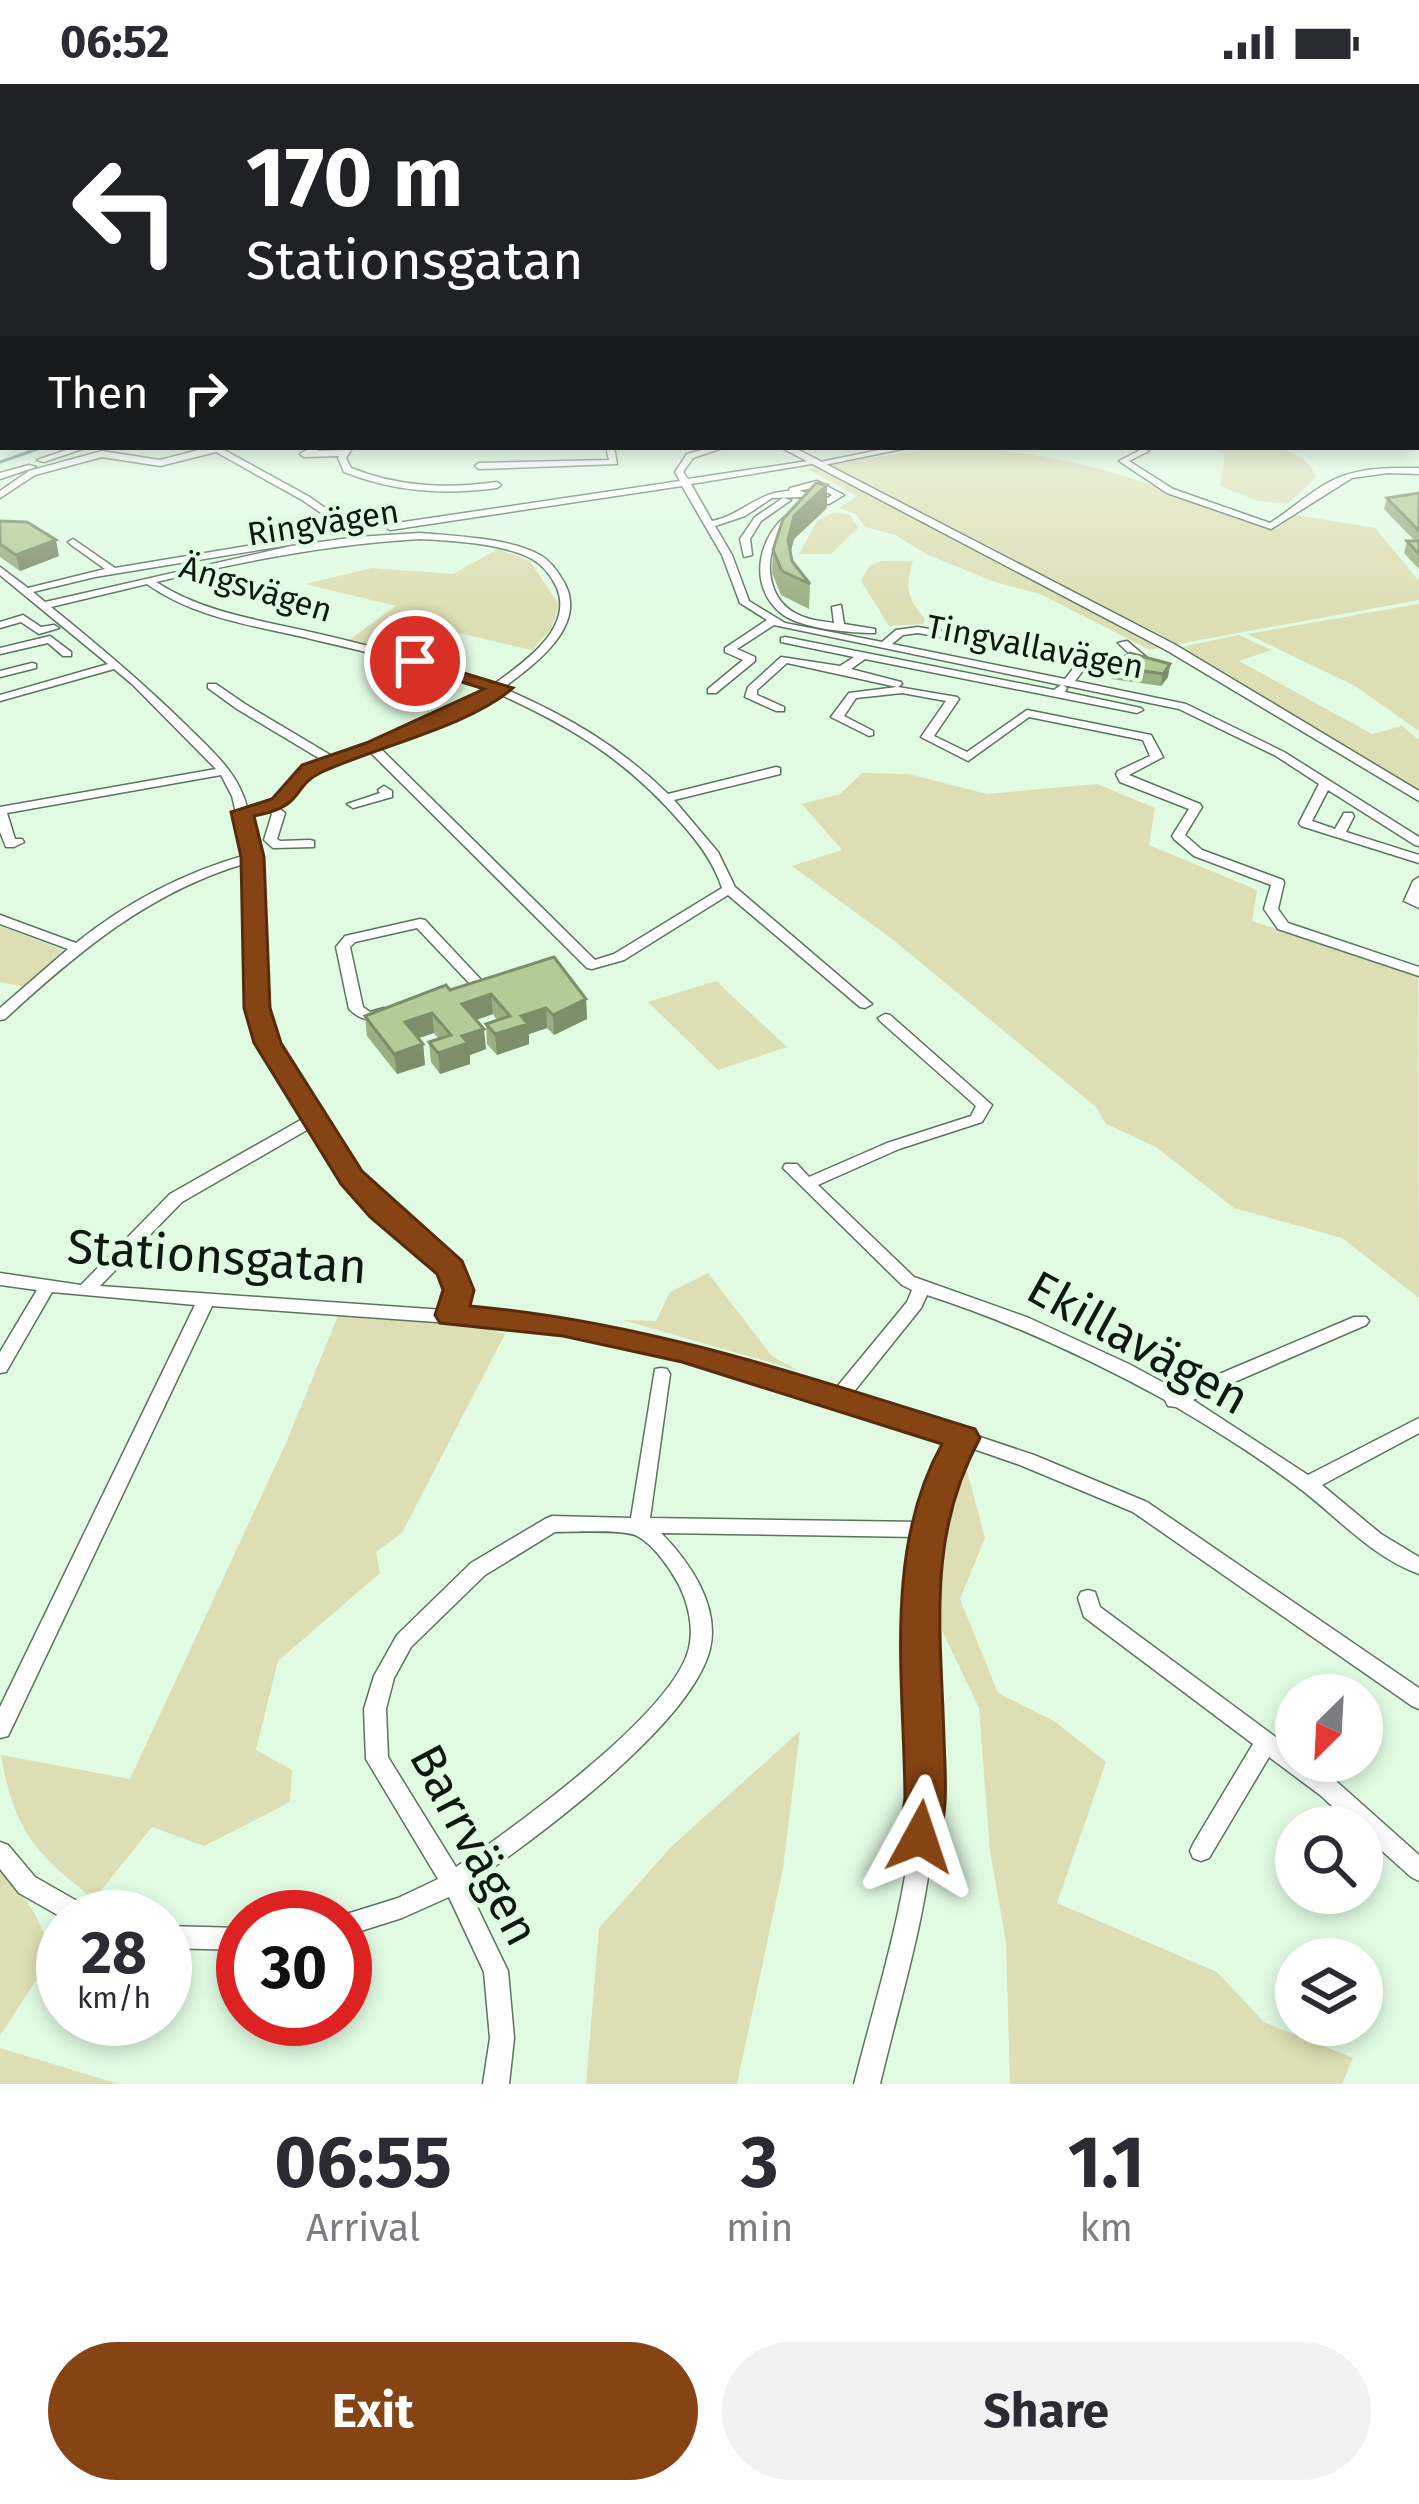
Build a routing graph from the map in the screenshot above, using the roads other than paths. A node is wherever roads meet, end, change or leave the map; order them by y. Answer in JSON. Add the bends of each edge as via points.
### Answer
{"nodes":[{"id":1,"x":75,"y":450,"type":"edge"},
{"id":2,"x":90,"y":450,"type":"edge"},
{"id":3,"x":210,"y":450,"type":"edge"},
{"id":4,"x":221,"y":450,"type":"edge"},
{"id":5,"x":313,"y":450,"type":"edge"},
{"id":6,"x":338,"y":450,"type":"edge"},
{"id":7,"x":347,"y":450,"type":"edge"},
{"id":8,"x":611,"y":450,"type":"edge"},
{"id":9,"x":693,"y":450,"type":"edge"},
{"id":10,"x":791,"y":450,"type":"edge"},
{"id":11,"x":892,"y":450,"type":"edge"},
{"id":12,"x":1144,"y":451,"type":"dead end"},
{"id":13,"x":824,"y":462,"type":"dead end"},
{"id":14,"x":808,"y":464,"type":"dead end"},
{"id":15,"x":1419,"y":470,"type":"edge"},
{"id":16,"x":0,"y":474,"type":"edge"},
{"id":17,"x":687,"y":483,"type":"junction"},
{"id":18,"x":0,"y":495,"type":"edge"},
{"id":19,"x":806,"y":505,"type":"edge"},
{"id":20,"x":711,"y":524,"type":"junction"},
{"id":21,"x":355,"y":532,"type":"junction"},
{"id":22,"x":73,"y":542,"type":"dead end"},
{"id":23,"x":727,"y":555,"type":"junction"},
{"id":24,"x":748,"y":555,"type":"junction"},
{"id":25,"x":764,"y":555,"type":"junction"},
{"id":26,"x":0,"y":570,"type":"edge"},
{"id":27,"x":112,"y":571,"type":"junction"},
{"id":28,"x":151,"y":584,"type":"junction"},
{"id":29,"x":30,"y":590,"type":"junction"},
{"id":30,"x":47,"y":605,"type":"junction"},
{"id":31,"x":837,"y":607,"type":"dead end"},
{"id":32,"x":818,"y":609,"type":"dead end"},
{"id":33,"x":771,"y":622,"type":"junction"},
{"id":34,"x":69,"y":624,"type":"junction"},
{"id":35,"x":839,"y":625,"type":"junction"},
{"id":36,"x":0,"y":626,"type":"edge"},
{"id":37,"x":785,"y":640,"type":"dead end"},
{"id":38,"x":886,"y":641,"type":"junction"},
{"id":39,"x":1123,"y":644,"type":"dead end"},
{"id":40,"x":0,"y":652,"type":"edge"},
{"id":41,"x":67,"y":654,"type":"dead end"},
{"id":42,"x":866,"y":655,"type":"junction"},
{"id":43,"x":1087,"y":659,"type":"junction"},
{"id":44,"x":971,"y":662,"type":"junction"},
{"id":45,"x":116,"y":665,"type":"junction"},
{"id":46,"x":32,"y":666,"type":"dead end"},
{"id":47,"x":842,"y":670,"type":"junction"},
{"id":48,"x":0,"y":674,"type":"edge"},
{"id":49,"x":962,"y":674,"type":"junction"},
{"id":50,"x":1067,"y":681,"type":"junction"},
{"id":51,"x":212,"y":686,"type":"dead end"},
{"id":52,"x":502,"y":688,"type":"junction"},
{"id":53,"x":712,"y":691,"type":"dead end"},
{"id":54,"x":927,"y":692,"type":"junction"},
{"id":55,"x":1058,"y":694,"type":"junction"},
{"id":56,"x":0,"y":698,"type":"edge"},
{"id":57,"x":780,"y":709,"type":"dead end"},
{"id":58,"x":1137,"y":710,"type":"dead end"},
{"id":59,"x":869,"y":733,"type":"dead end"},
{"id":60,"x":374,"y":748,"type":"junction"},
{"id":61,"x":332,"y":761,"type":"junction"},
{"id":62,"x":225,"y":771,"type":"junction"},
{"id":63,"x":776,"y":771,"type":"dead end"},
{"id":64,"x":1326,"y":782,"type":"junction"},
{"id":65,"x":384,"y":790,"type":"dead end"},
{"id":66,"x":1419,"y":797,"type":"edge"},
{"id":67,"x":666,"y":798,"type":"junction"},
{"id":68,"x":353,"y":804,"type":"dead end"},
{"id":69,"x":269,"y":807,"type":"junction"},
{"id":70,"x":0,"y":812,"type":"edge"},
{"id":71,"x":242,"y":812,"type":"junction"},
{"id":72,"x":1348,"y":816,"type":"dead end"},
{"id":73,"x":1340,"y":834,"type":"junction"},
{"id":74,"x":18,"y":842,"type":"dead end"},
{"id":75,"x":1419,"y":842,"type":"edge"},
{"id":76,"x":310,"y":844,"type":"dead end"},
{"id":77,"x":253,"y":857,"type":"junction"},
{"id":78,"x":1419,"y":859,"type":"edge"},
{"id":79,"x":1419,"y":881,"type":"edge"},
{"id":80,"x":729,"y":889,"type":"junction"},
{"id":81,"x":1419,"y":904,"type":"edge"},
{"id":82,"x":0,"y":919,"type":"edge"},
{"id":83,"x":74,"y":947,"type":"junction"},
{"id":84,"x":576,"y":952,"type":"junction"},
{"id":85,"x":556,"y":958,"type":"edge"},
{"id":86,"x":1419,"y":972,"type":"edge"},
{"id":87,"x":497,"y":976,"type":"edge"},
{"id":88,"x":477,"y":983,"type":"junction"},
{"id":89,"x":455,"y":990,"type":"edge"},
{"id":90,"x":411,"y":1003,"type":"edge"},
{"id":91,"x":866,"y":1004,"type":"dead end"},
{"id":92,"x":0,"y":1016,"type":"edge"},
{"id":93,"x":885,"y":1018,"type":"dead end"},
{"id":94,"x":313,"y":1120,"type":"junction"},
{"id":95,"x":791,"y":1168,"type":"dead end"},
{"id":96,"x":807,"y":1184,"type":"junction"},
{"id":97,"x":0,"y":1280,"type":"edge"},
{"id":98,"x":47,"y":1287,"type":"junction"},
{"id":99,"x":922,"y":1287,"type":"junction"},
{"id":100,"x":85,"y":1291,"type":"junction"},
{"id":101,"x":206,"y":1300,"type":"junction"},
{"id":102,"x":451,"y":1315,"type":"junction"},
{"id":103,"x":1360,"y":1321,"type":"dead end"},
{"id":104,"x":0,"y":1367,"type":"edge"},
{"id":105,"x":661,"y":1374,"type":"dead end"},
{"id":106,"x":839,"y":1396,"type":"junction"},
{"id":107,"x":1174,"y":1401,"type":"junction"},
{"id":108,"x":1419,"y":1425,"type":"edge"},
{"id":109,"x":963,"y":1438,"type":"junction"},
{"id":110,"x":1307,"y":1484,"type":"junction"},
{"id":111,"x":639,"y":1526,"type":"junction"},
{"id":112,"x":925,"y":1531,"type":"junction"},
{"id":113,"x":1419,"y":1566,"type":"edge"},
{"id":114,"x":1088,"y":1598,"type":"dead end"},
{"id":115,"x":1419,"y":1700,"type":"edge"},
{"id":116,"x":0,"y":1729,"type":"edge"},
{"id":117,"x":1267,"y":1741,"type":"junction"},
{"id":118,"x":1202,"y":1851,"type":"dead end"},
{"id":119,"x":0,"y":1852,"type":"edge"},
{"id":120,"x":1419,"y":1870,"type":"edge"},
{"id":121,"x":453,"y":1882,"type":"junction"},
{"id":122,"x":36,"y":1891,"type":"edge"},
{"id":123,"x":372,"y":1917,"type":"edge"},
{"id":124,"x":496,"y":2084,"type":"edge"},
{"id":125,"x":867,"y":2084,"type":"edge"}],
"edges":[{"from":1,"to":16,"type":"street"},
{"from":2,"to":16,"type":"street"},
{"from":3,"to":18,"type":"street","via":[[160,463],[102,454],[32,473]]},
{"from":4,"to":21,"type":"street"},
{"from":5,"to":6,"type":"street","via":[[304,454]]},
{"from":7,"to":8,"type":"street","via":[[347,470],[388,487],[463,490],[497,485],[478,466],[614,462]]},
{"from":9,"to":17,"type":"street","via":[[680,469]]},
{"from":10,"to":66,"type":"main road","via":[[1170,647]]},
{"from":11,"to":13,"type":"street"},
{"from":12,"to":15,"type":"street","via":[[1123,460],[1160,486],[1266,526],[1347,473]]},
{"from":14,"to":17,"type":"street"},
{"from":17,"to":20,"type":"street"},
{"from":17,"to":21,"type":"street"},
{"from":19,"to":25,"type":"street","via":[[783,521]]},
{"from":20,"to":23,"type":"street"},
{"from":20,"to":24,"type":"street","via":[[729,522],[755,500],[789,495],[745,538]]},
{"from":21,"to":27,"type":"street"},
{"from":22,"to":27,"type":"street"},
{"from":23,"to":24,"type":"street"},
{"from":23,"to":33,"type":"street","via":[[745,603]]},
{"from":24,"to":25,"type":"street"},
{"from":25,"to":35,"type":"street","via":[[769,590],[788,615]]},
{"from":26,"to":29,"type":"street"},
{"from":27,"to":29,"type":"street"},
{"from":28,"to":30,"type":"street","name":"Ringvägen"},
{"from":28,"to":52,"type":"street","name":"Ängsvägen","via":[[186,603]]},
{"from":28,"to":52,"type":"street","name":"Ringvägen","via":[[422,534],[527,554],[562,589],[563,621]]},
{"from":29,"to":30,"type":"street"},
{"from":30,"to":34,"type":"street"},
{"from":31,"to":35,"type":"street"},
{"from":32,"to":35,"type":"street"},
{"from":33,"to":38,"type":"street","name":"Tingvallavägen"},
{"from":33,"to":53,"type":"street","via":[[729,650],[751,659]]},
{"from":34,"to":36,"type":"street","via":[[39,631],[23,618]]},
{"from":34,"to":45,"type":"street"},
{"from":35,"to":38,"type":"street"},
{"from":37,"to":42,"type":"street"},
{"from":38,"to":42,"type":"street"},
{"from":38,"to":43,"type":"street","via":[[918,629]]},
{"from":38,"to":44,"type":"street","name":"Tingvallavägen"},
{"from":39,"to":43,"type":"street","via":[[1142,659]]},
{"from":40,"to":41,"type":"street","via":[[50,639]]},
{"from":42,"to":47,"type":"street"},
{"from":42,"to":49,"type":"street"},
{"from":43,"to":50,"type":"street"},
{"from":44,"to":49,"type":"street"},
{"from":44,"to":50,"type":"street","name":"Tingvallavägen"},
{"from":45,"to":56,"type":"street"},
{"from":45,"to":62,"type":"street"},
{"from":46,"to":48,"type":"street"},
{"from":47,"to":54,"type":"street"},
{"from":47,"to":57,"type":"street","via":[[785,659],[752,689],[752,698]]},
{"from":49,"to":55,"type":"street"},
{"from":50,"to":55,"type":"street"},
{"from":50,"to":64,"type":"street","name":"Tingvallavägen","via":[[1192,710]]},
{"from":51,"to":61,"type":"street","via":[[253,719],[279,723]]},
{"from":52,"to":60,"type":"street","name":"Ringvägen"},
{"from":52,"to":67,"type":"street","name":"Ängsvägen","via":[[603,748]]},
{"from":54,"to":59,"type":"street","via":[[853,694],[837,717]]},
{"from":54,"to":86,"type":"street","via":[[953,699],[927,737],[968,757],[1027,713],[1147,737],[1157,757],[1124,779],[1196,807],[1178,836],[1198,853],[1278,883],[1270,909],[1282,926]]},
{"from":55,"to":58,"type":"street"},
{"from":60,"to":61,"type":"street","name":"Ringvägen"},
{"from":60,"to":84,"type":"street"},
{"from":61,"to":69,"type":"street","name":"Ringvägen","via":[[301,775],[284,801]]},
{"from":62,"to":70,"type":"street"},
{"from":62,"to":71,"type":"street"},
{"from":63,"to":67,"type":"street"},
{"from":64,"to":73,"type":"street","via":[[1305,823]]},
{"from":64,"to":75,"type":"street","name":"Tingvallavägen"},
{"from":65,"to":68,"type":"street"},
{"from":67,"to":80,"type":"street","name":"Ängsvägen","via":[[712,851]]},
{"from":69,"to":71,"type":"street","name":"Ringvägen"},
{"from":69,"to":76,"type":"street","via":[[279,813],[270,840]]},
{"from":70,"to":74,"type":"street","via":[[10,844]]},
{"from":71,"to":77,"type":"street"},
{"from":72,"to":73,"type":"street"},
{"from":73,"to":78,"type":"street"},
{"from":77,"to":83,"type":"street","via":[[136,902]]},
{"from":77,"to":94,"type":"street","via":[[257,1008]]},
{"from":79,"to":81,"type":"street","via":[[1411,901]]},
{"from":80,"to":84,"type":"street","via":[[609,962],[592,965]]},
{"from":80,"to":91,"type":"street"},
{"from":82,"to":83,"type":"street"},
{"from":83,"to":92,"type":"street"},
{"from":84,"to":85,"type":"street"},
{"from":87,"to":88,"type":"street"},
{"from":88,"to":89,"type":"street"},
{"from":88,"to":90,"type":"street","via":[[420,923],[344,943],[356,1009],[368,1017]]},
{"from":93,"to":96,"type":"street","via":[[984,1105],[977,1119]]},
{"from":94,"to":100,"type":"street","via":[[176,1198]]},
{"from":94,"to":102,"type":"street","via":[[365,1194],[451,1269],[459,1290]]},
{"from":95,"to":96,"type":"street"},
{"from":96,"to":99,"type":"street"},
{"from":97,"to":98,"type":"street","name":"Stationsgatan"},
{"from":98,"to":100,"type":"street","name":"Stationsgatan"},
{"from":98,"to":104,"type":"street"},
{"from":99,"to":106,"type":"street"},
{"from":99,"to":107,"type":"street","name":"Ekillavägen","via":[[1070,1341]]},
{"from":100,"to":101,"type":"street","name":"Stationsgatan"},
{"from":101,"to":102,"type":"street","name":"Stationsgatan"},
{"from":101,"to":116,"type":"street"},
{"from":102,"to":106,"type":"street","name":"Stationsgatan","via":[[640,1341]]},
{"from":103,"to":107,"type":"street"},
{"from":105,"to":111,"type":"street"},
{"from":106,"to":109,"type":"street","name":"Stationsgatan"},
{"from":107,"to":110,"type":"street","name":"Ekillavägen"},
{"from":108,"to":110,"type":"street"},
{"from":109,"to":112,"type":"street"},
{"from":109,"to":115,"type":"street","name":"Stationsgatan","via":[[1140,1508]]},
{"from":110,"to":113,"type":"street","name":"Ekillavägen"},
{"from":111,"to":112,"type":"street","name":"Barrvägen"},
{"from":111,"to":121,"type":"street","via":[[679,1566],[695,1601],[699,1651],[691,1667],[662,1709],[576,1790]]},
{"from":111,"to":121,"type":"street","name":"Barrvägen","via":[[570,1521],[536,1530],[430,1610],[384,1676],[375,1709],[377,1759]]},
{"from":112,"to":125,"type":"street","via":[[926,1798]]},
{"from":114,"to":117,"type":"street","via":[[1091,1610]]},
{"from":117,"to":118,"type":"street"},
{"from":117,"to":120,"type":"street"},
{"from":119,"to":122,"type":"street"},
{"from":121,"to":123,"type":"street"},
{"from":121,"to":124,"type":"street","name":"Barrvägen","via":[[502,1995]]}]}
